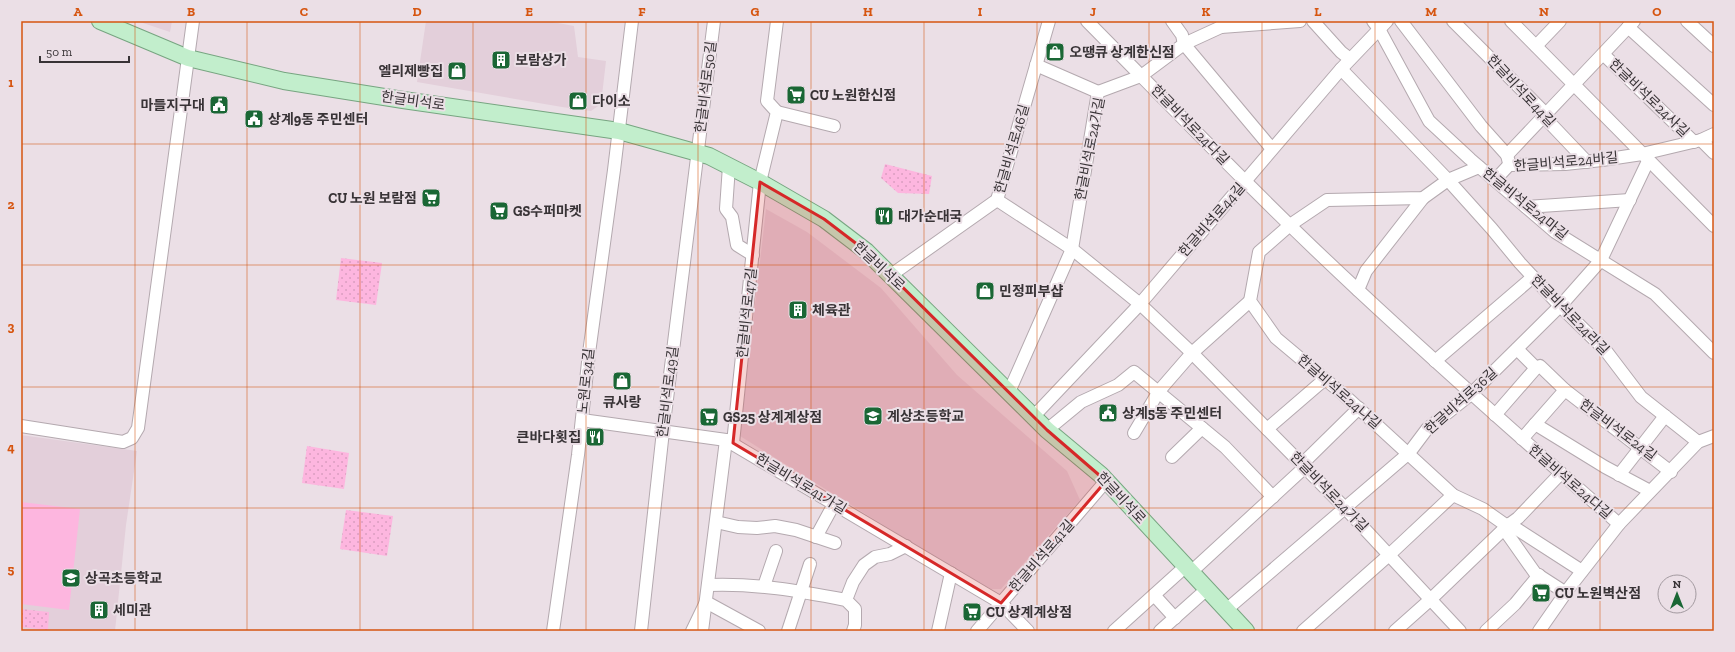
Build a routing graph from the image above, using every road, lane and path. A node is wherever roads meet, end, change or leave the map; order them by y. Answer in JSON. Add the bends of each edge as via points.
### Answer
{"nodes":[{"id":1,"x":100,"y":21,"type":"edge"},
{"id":2,"x":193,"y":21,"type":"edge"},
{"id":3,"x":632,"y":21,"type":"edge"},
{"id":4,"x":714,"y":21,"type":"edge"},
{"id":5,"x":777,"y":21,"type":"edge"},
{"id":6,"x":1049,"y":21,"type":"edge"},
{"id":7,"x":1087,"y":21,"type":"edge"},
{"id":8,"x":1172,"y":21,"type":"edge"},
{"id":9,"x":1300,"y":21,"type":"edge"},
{"id":10,"x":1313,"y":21,"type":"edge"},
{"id":11,"x":1401,"y":21,"type":"edge"},
{"id":12,"x":1453,"y":21,"type":"edge"},
{"id":13,"x":1511,"y":21,"type":"edge"},
{"id":14,"x":1560,"y":21,"type":"edge"},
{"id":15,"x":1687,"y":21,"type":"edge"},
{"id":16,"x":1222,"y":24,"type":"edge"},
{"id":17,"x":1379,"y":24,"type":"edge"},
{"id":18,"x":1631,"y":24,"type":"edge"},
{"id":19,"x":1184,"y":44,"type":"junction"},
{"id":20,"x":1536,"y":46,"type":"junction"},
{"id":21,"x":1714,"y":46,"type":"edge"},
{"id":22,"x":1603,"y":54,"type":"junction"},
{"id":23,"x":188,"y":58,"type":"junction"},
{"id":24,"x":1350,"y":59,"type":"junction"},
{"id":25,"x":1036,"y":65,"type":"junction"},
{"id":26,"x":1341,"y":69,"type":"junction"},
{"id":27,"x":1141,"y":76,"type":"junction"},
{"id":28,"x":1574,"y":85,"type":"junction"},
{"id":29,"x":1098,"y":92,"type":"junction"},
{"id":30,"x":1713,"y":103,"type":"edge"},
{"id":31,"x":776,"y":112,"type":"junction"},
{"id":32,"x":1546,"y":115,"type":"junction"},
{"id":33,"x":834,"y":126,"type":"dead end"},
{"id":34,"x":619,"y":131,"type":"junction"},
{"id":35,"x":1714,"y":134,"type":"edge"},
{"id":36,"x":1698,"y":141,"type":"junction"},
{"id":37,"x":1272,"y":149,"type":"junction"},
{"id":38,"x":697,"y":153,"type":"junction"},
{"id":39,"x":1714,"y":153,"type":"edge"},
{"id":40,"x":1645,"y":157,"type":"junction"},
{"id":41,"x":1508,"y":160,"type":"junction"},
{"id":42,"x":1587,"y":162,"type":"junction"},
{"id":43,"x":729,"y":166,"type":"junction"},
{"id":44,"x":1479,"y":167,"type":"junction"},
{"id":45,"x":1448,"y":180,"type":"junction"},
{"id":46,"x":1495,"y":180,"type":"junction"},
{"id":47,"x":1245,"y":181,"type":"junction"},
{"id":48,"x":760,"y":182,"type":"junction"},
{"id":49,"x":1424,"y":198,"type":"junction"},
{"id":50,"x":996,"y":200,"type":"junction"},
{"id":51,"x":1630,"y":200,"type":"junction"},
{"id":52,"x":1526,"y":207,"type":"junction"},
{"id":53,"x":1290,"y":225,"type":"junction"},
{"id":54,"x":1714,"y":226,"type":"edge"},
{"id":55,"x":1072,"y":249,"type":"junction"},
{"id":56,"x":752,"y":255,"type":"junction"},
{"id":57,"x":1601,"y":260,"type":"junction"},
{"id":58,"x":891,"y":275,"type":"junction"},
{"id":59,"x":1533,"y":277,"type":"junction"},
{"id":60,"x":1358,"y":290,"type":"junction"},
{"id":61,"x":1250,"y":301,"type":"junction"},
{"id":62,"x":1140,"y":304,"type":"junction"},
{"id":63,"x":1560,"y":306,"type":"junction"},
{"id":64,"x":1517,"y":349,"type":"junction"},
{"id":65,"x":1192,"y":353,"type":"junction"},
{"id":66,"x":1714,"y":353,"type":"edge"},
{"id":67,"x":1435,"y":361,"type":"junction"},
{"id":68,"x":1536,"y":368,"type":"junction"},
{"id":69,"x":1325,"y":379,"type":"junction"},
{"id":70,"x":1565,"y":390,"type":"junction"},
{"id":71,"x":1159,"y":391,"type":"junction"},
{"id":72,"x":1009,"y":392,"type":"junction"},
{"id":73,"x":1471,"y":394,"type":"junction"},
{"id":74,"x":1359,"y":408,"type":"junction"},
{"id":75,"x":1495,"y":415,"type":"junction"},
{"id":76,"x":1034,"y":416,"type":"junction"},
{"id":77,"x":1665,"y":416,"type":"junction"},
{"id":78,"x":582,"y":420,"type":"junction"},
{"id":79,"x":1535,"y":424,"type":"junction"},
{"id":80,"x":21,"y":426,"type":"edge"},
{"id":81,"x":1202,"y":428,"type":"junction"},
{"id":82,"x":1267,"y":429,"type":"junction"},
{"id":83,"x":1047,"y":430,"type":"junction"},
{"id":84,"x":663,"y":431,"type":"junction"},
{"id":85,"x":1134,"y":433,"type":"dead end"},
{"id":86,"x":1714,"y":436,"type":"edge"},
{"id":87,"x":1522,"y":439,"type":"junction"},
{"id":88,"x":730,"y":442,"type":"junction"},
{"id":89,"x":1698,"y":442,"type":"junction"},
{"id":90,"x":1640,"y":447,"type":"junction"},
{"id":91,"x":1409,"y":453,"type":"junction"},
{"id":92,"x":1172,"y":458,"type":"dead end"},
{"id":93,"x":1304,"y":466,"type":"junction"},
{"id":94,"x":1671,"y":472,"type":"junction"},
{"id":95,"x":1561,"y":473,"type":"junction"},
{"id":96,"x":1619,"y":475,"type":"junction"},
{"id":97,"x":1106,"y":480,"type":"junction"},
{"id":98,"x":1650,"y":491,"type":"junction"},
{"id":99,"x":1453,"y":495,"type":"junction"},
{"id":100,"x":1273,"y":497,"type":"junction"},
{"id":101,"x":834,"y":504,"type":"junction"},
{"id":102,"x":1345,"y":508,"type":"junction"},
{"id":103,"x":716,"y":522,"type":"junction"},
{"id":104,"x":1619,"y":524,"type":"junction"},
{"id":105,"x":1507,"y":526,"type":"junction"},
{"id":106,"x":816,"y":537,"type":"junction"},
{"id":107,"x":835,"y":543,"type":"dead end"},
{"id":108,"x":906,"y":546,"type":"junction"},
{"id":109,"x":776,"y":551,"type":"dead end"},
{"id":110,"x":1389,"y":555,"type":"junction"},
{"id":111,"x":810,"y":564,"type":"dead end"},
{"id":112,"x":1188,"y":569,"type":"junction"},
{"id":113,"x":1582,"y":571,"type":"junction"},
{"id":114,"x":951,"y":573,"type":"junction"},
{"id":115,"x":1539,"y":576,"type":"junction"},
{"id":116,"x":708,"y":585,"type":"junction"},
{"id":117,"x":764,"y":586,"type":"junction"},
{"id":118,"x":1207,"y":589,"type":"junction"},
{"id":119,"x":802,"y":592,"type":"junction"},
{"id":120,"x":1566,"y":593,"type":"junction"},
{"id":121,"x":1154,"y":595,"type":"junction"},
{"id":122,"x":1431,"y":599,"type":"junction"},
{"id":123,"x":846,"y":600,"type":"junction"},
{"id":124,"x":706,"y":602,"type":"junction"},
{"id":125,"x":1001,"y":603,"type":"junction"},
{"id":126,"x":1226,"y":610,"type":"junction"},
{"id":127,"x":1175,"y":618,"type":"junction"},
{"id":128,"x":1244,"y":630,"type":"edge"},
{"id":129,"x":553,"y":631,"type":"edge"},
{"id":130,"x":641,"y":631,"type":"edge"},
{"id":131,"x":692,"y":631,"type":"edge"},
{"id":132,"x":702,"y":631,"type":"edge"},
{"id":133,"x":759,"y":631,"type":"edge"},
{"id":134,"x":788,"y":631,"type":"edge"},
{"id":135,"x":853,"y":631,"type":"edge"},
{"id":136,"x":938,"y":631,"type":"edge"},
{"id":137,"x":977,"y":631,"type":"edge"},
{"id":138,"x":1028,"y":631,"type":"edge"},
{"id":139,"x":1114,"y":631,"type":"edge"},
{"id":140,"x":1160,"y":631,"type":"edge"},
{"id":141,"x":1303,"y":631,"type":"edge"},
{"id":142,"x":1396,"y":631,"type":"edge"},
{"id":143,"x":1460,"y":631,"type":"edge"},
{"id":144,"x":1486,"y":631,"type":"edge"},
{"id":145,"x":1539,"y":631,"type":"edge"}],
"edges":[{"from":1,"to":23,"type":"main road","name":"한글비석로"},
{"from":2,"to":23,"type":"street"},
{"from":3,"to":34,"type":"street","name":"노원로34길"},
{"from":4,"to":38,"type":"street","name":"한글비석로50길"},
{"from":5,"to":31,"type":"street","via":[[767,101]]},
{"from":6,"to":25,"type":"street","name":"한글비석로46길"},
{"from":7,"to":27,"type":"street","name":"한글비석로24다길"},
{"from":8,"to":19,"type":"street"},
{"from":9,"to":16,"type":"street"},
{"from":10,"to":24,"type":"street"},
{"from":11,"to":41,"type":"street"},
{"from":12,"to":32,"type":"street","name":"한글비석로44길"},
{"from":13,"to":20,"type":"street","name":"한글비석로24바길"},
{"from":14,"to":20,"type":"street"},
{"from":15,"to":21,"type":"street"},
{"from":16,"to":19,"type":"street","name":"한글비석로24다길"},
{"from":17,"to":24,"type":"street","name":"한글비석로44길"},
{"from":17,"to":44,"type":"street","name":"한글비석로24마길","via":[[1429,121]]},
{"from":18,"to":22,"type":"street"},
{"from":18,"to":30,"type":"street"},
{"from":19,"to":27,"type":"street","name":"한글비석로24다길"},
{"from":19,"to":37,"type":"street"},
{"from":20,"to":28,"type":"street","name":"한글비석로24바길"},
{"from":22,"to":28,"type":"street"},
{"from":22,"to":36,"type":"street","name":"한글비석로24사길"},
{"from":23,"to":34,"type":"main road","name":"한글비석로","via":[[284,81]]},
{"from":23,"to":80,"type":"street","via":[[138,428],[132,438],[123,442]]},
{"from":24,"to":26,"type":"street","name":"한글비석로44길"},
{"from":25,"to":29,"type":"street"},
{"from":25,"to":50,"type":"street","name":"한글비석로46길"},
{"from":26,"to":37,"type":"street","name":"한글비석로44길"},
{"from":26,"to":45,"type":"street","name":"한글비석로24라길"},
{"from":27,"to":29,"type":"street","name":"한글비석로24가길"},
{"from":27,"to":47,"type":"street","name":"한글비석로24다길"},
{"from":28,"to":32,"type":"street","name":"한글비석로24바길"},
{"from":28,"to":40,"type":"street","name":"한글비석로24바길"},
{"from":29,"to":55,"type":"street","name":"한글비석로24가길"},
{"from":31,"to":33,"type":"street"},
{"from":31,"to":48,"type":"street","name":"한글비석로47길"},
{"from":32,"to":41,"type":"street","name":"한글비석로24바길"},
{"from":32,"to":42,"type":"street","name":"한글비석로44길","via":[[1548,121]]},
{"from":34,"to":38,"type":"main road","name":"한글비석로"},
{"from":34,"to":78,"type":"street","name":"노원로34길"},
{"from":35,"to":36,"type":"street"},
{"from":36,"to":39,"type":"street","name":"한글비석로24사길"},
{"from":36,"to":40,"type":"street"},
{"from":37,"to":47,"type":"street","name":"한글비석로44길"},
{"from":38,"to":43,"type":"main road","name":"한글비석로"},
{"from":38,"to":84,"type":"street","name":"한글비석로49길"},
{"from":40,"to":42,"type":"street","name":"한글비석로24바길"},
{"from":40,"to":51,"type":"street","name":"한글비석로36길"},
{"from":40,"to":54,"type":"street","name":"한글비석로24바길"},
{"from":41,"to":42,"type":"street","name":"한글비석로24바길","via":[[1565,164]]},
{"from":41,"to":46,"type":"street","name":"한글비석로24바길"},
{"from":43,"to":48,"type":"main road","name":"한글비석로"},
{"from":43,"to":56,"type":"street","via":[[726,209],[732,217],[737,245]]},
{"from":44,"to":45,"type":"street"},
{"from":44,"to":46,"type":"street","name":"한글비석로24마길"},
{"from":45,"to":49,"type":"street"},
{"from":45,"to":59,"type":"street","name":"한글비석로24라길"},
{"from":46,"to":52,"type":"street","name":"한글비석로24마길"},
{"from":47,"to":53,"type":"street","name":"한글비석로24다길"},
{"from":47,"to":62,"type":"street","name":"한글비석로44길"},
{"from":48,"to":56,"type":"street","name":"한글비석로47길"},
{"from":48,"to":58,"type":"main road","name":"한글비석로","via":[[824,219],[866,251]]},
{"from":49,"to":53,"type":"street","via":[[1327,200]]},
{"from":49,"to":60,"type":"street","via":[[1366,271]]},
{"from":50,"to":55,"type":"street","name":"한글비석로24가길"},
{"from":50,"to":58,"type":"street","name":"한글비석로46길"},
{"from":51,"to":52,"type":"street"},
{"from":51,"to":57,"type":"street","name":"한글비석로36길"},
{"from":52,"to":57,"type":"street","name":"한글비석로24마길","via":[[1555,232]]},
{"from":53,"to":60,"type":"street","name":"한글비석로24다길"},
{"from":53,"to":61,"type":"street","via":[[1259,252]]},
{"from":55,"to":62,"type":"street","name":"한글비석로24가길"},
{"from":55,"to":72,"type":"street"},
{"from":56,"to":88,"type":"street","name":"한글비석로47길"},
{"from":57,"to":63,"type":"street","name":"한글비석로36길"},
{"from":57,"to":66,"type":"street","name":"한글비석로24마길","via":[[1655,294]]},
{"from":58,"to":72,"type":"main road","name":"한글비석로"},
{"from":59,"to":63,"type":"street","name":"한글비석로24라길"},
{"from":59,"to":67,"type":"street"},
{"from":60,"to":67,"type":"street","name":"한글비석로24다길"},
{"from":61,"to":65,"type":"street"},
{"from":61,"to":69,"type":"street","name":"한글비석로24나길","via":[[1276,338]]},
{"from":62,"to":65,"type":"street","name":"한글비석로24가길"},
{"from":62,"to":76,"type":"street","name":"한글비석로44길"},
{"from":63,"to":64,"type":"street","name":"한글비석로36길"},
{"from":63,"to":77,"type":"street","name":"한글비석로24라길","via":[[1606,352],[1641,397]]},
{"from":64,"to":68,"type":"street"},
{"from":64,"to":73,"type":"street","name":"한글비석로36길"},
{"from":65,"to":71,"type":"street"},
{"from":65,"to":82,"type":"street","name":"한글비석로24가길"},
{"from":67,"to":73,"type":"street","name":"한글비석로24다길"},
{"from":68,"to":70,"type":"street","via":[[1540,366]]},
{"from":68,"to":75,"type":"street"},
{"from":69,"to":74,"type":"street","name":"한글비석로24나길"},
{"from":69,"to":82,"type":"street"},
{"from":70,"to":79,"type":"street","name":"한글비석로24다길"},
{"from":70,"to":90,"type":"street","name":"한글비석로24길"},
{"from":71,"to":81,"type":"street"},
{"from":71,"to":83,"type":"street","via":[[1134,372],[1118,385],[1081,402]]},
{"from":71,"to":85,"type":"street"},
{"from":72,"to":76,"type":"main road","name":"한글비석로"},
{"from":73,"to":75,"type":"street","name":"한글비석로24다길"},
{"from":73,"to":91,"type":"street","name":"한글비석로36길","via":[[1427,429]]},
{"from":74,"to":91,"type":"street","name":"한글비석로24나길"},
{"from":74,"to":93,"type":"street"},
{"from":75,"to":87,"type":"street","name":"한글비석로24다길"},
{"from":76,"to":83,"type":"main road","name":"한글비석로"},
{"from":77,"to":89,"type":"street","name":"한글비석로24라길"},
{"from":77,"to":90,"type":"street"},
{"from":78,"to":84,"type":"street","name":"한글비석로41가길"},
{"from":78,"to":129,"type":"street","name":"노원로34길"},
{"from":79,"to":87,"type":"street","name":"한글비석로24다길"},
{"from":79,"to":96,"type":"street"},
{"from":81,"to":92,"type":"street"},
{"from":81,"to":100,"type":"street","via":[[1225,447]]},
{"from":82,"to":93,"type":"street","name":"한글비석로24가길"},
{"from":83,"to":97,"type":"main road","name":"한글비석로"},
{"from":84,"to":88,"type":"street","name":"한글비석로41가길"},
{"from":84,"to":130,"type":"street","name":"한글비석로49길"},
{"from":86,"to":89,"type":"street","name":"한글비석로24길"},
{"from":87,"to":95,"type":"street","name":"한글비석로24다길"},
{"from":88,"to":101,"type":"street","name":"한글비석로41가길"},
{"from":88,"to":103,"type":"street","name":"한글비석로47길"},
{"from":89,"to":94,"type":"street","name":"한글비석로24길"},
{"from":90,"to":94,"type":"street","name":"한글비석로24길"},
{"from":90,"to":96,"type":"street"},
{"from":91,"to":99,"type":"street","name":"한글비석로24나길"},
{"from":91,"to":102,"type":"street","name":"한글비석로36길"},
{"from":93,"to":100,"type":"street"},
{"from":93,"to":102,"type":"street","name":"한글비석로24가길"},
{"from":94,"to":98,"type":"street","name":"한글비석로24길"},
{"from":95,"to":104,"type":"street","name":"한글비석로24다길"},
{"from":95,"to":105,"type":"street"},
{"from":96,"to":98,"type":"street"},
{"from":97,"to":112,"type":"main road","name":"한글비석로"},
{"from":97,"to":125,"type":"street","name":"한글비석로41길"},
{"from":98,"to":104,"type":"street","name":"한글비석로24길"},
{"from":99,"to":105,"type":"street","name":"한글비석로24나길","via":[[1483,509]]},
{"from":99,"to":110,"type":"street"},
{"from":100,"to":112,"type":"street"},
{"from":101,"to":106,"type":"street"},
{"from":101,"to":108,"type":"street","name":"한글비석로41가길"},
{"from":102,"to":110,"type":"street","name":"한글비석로24가길"},
{"from":102,"to":126,"type":"street","name":"한글비석로36길"},
{"from":103,"to":106,"type":"street","via":[[738,527],[775,526]]},
{"from":103,"to":116,"type":"street","name":"한글비석로47길"},
{"from":104,"to":113,"type":"street","name":"한글비석로24길"},
{"from":105,"to":113,"type":"street","name":"한글비석로24나길"},
{"from":105,"to":115,"type":"street"},
{"from":105,"to":122,"type":"street"},
{"from":106,"to":107,"type":"street"},
{"from":108,"to":114,"type":"street","name":"한글비석로41가길"},
{"from":108,"to":123,"type":"street","via":[[890,554],[876,557],[864,565],[853,582]]},
{"from":109,"to":117,"type":"street"},
{"from":110,"to":122,"type":"street","name":"한글비석로24가길"},
{"from":110,"to":141,"type":"street"},
{"from":111,"to":119,"type":"street"},
{"from":112,"to":118,"type":"main road","name":"한글비석로"},
{"from":112,"to":121,"type":"street"},
{"from":113,"to":120,"type":"street","name":"한글비석로24길"},
{"from":114,"to":125,"type":"street","name":"한글비석로41가길"},
{"from":114,"to":136,"type":"street"},
{"from":115,"to":120,"type":"street"},
{"from":115,"to":144,"type":"street","via":[[1515,604]]},
{"from":116,"to":117,"type":"street"},
{"from":116,"to":124,"type":"street","name":"한글비석로47길"},
{"from":117,"to":119,"type":"street"},
{"from":118,"to":126,"type":"main road","name":"한글비석로"},
{"from":118,"to":127,"type":"street"},
{"from":119,"to":123,"type":"street"},
{"from":119,"to":134,"type":"street"},
{"from":120,"to":145,"type":"street","name":"한글비석로24길"},
{"from":121,"to":127,"type":"street"},
{"from":121,"to":139,"type":"street"},
{"from":122,"to":142,"type":"street"},
{"from":122,"to":143,"type":"street","name":"한글비석로24가길"},
{"from":123,"to":135,"type":"street","via":[[855,609]]},
{"from":124,"to":131,"type":"street","name":"한글비석로47길"},
{"from":124,"to":132,"type":"street","name":"한글비석로47길"},
{"from":124,"to":133,"type":"street"},
{"from":125,"to":137,"type":"street","name":"한글비석로41길"},
{"from":125,"to":138,"type":"street","name":"한글비석로41가길"},
{"from":126,"to":128,"type":"main road","name":"한글비석로"},
{"from":127,"to":140,"type":"street"}]}
